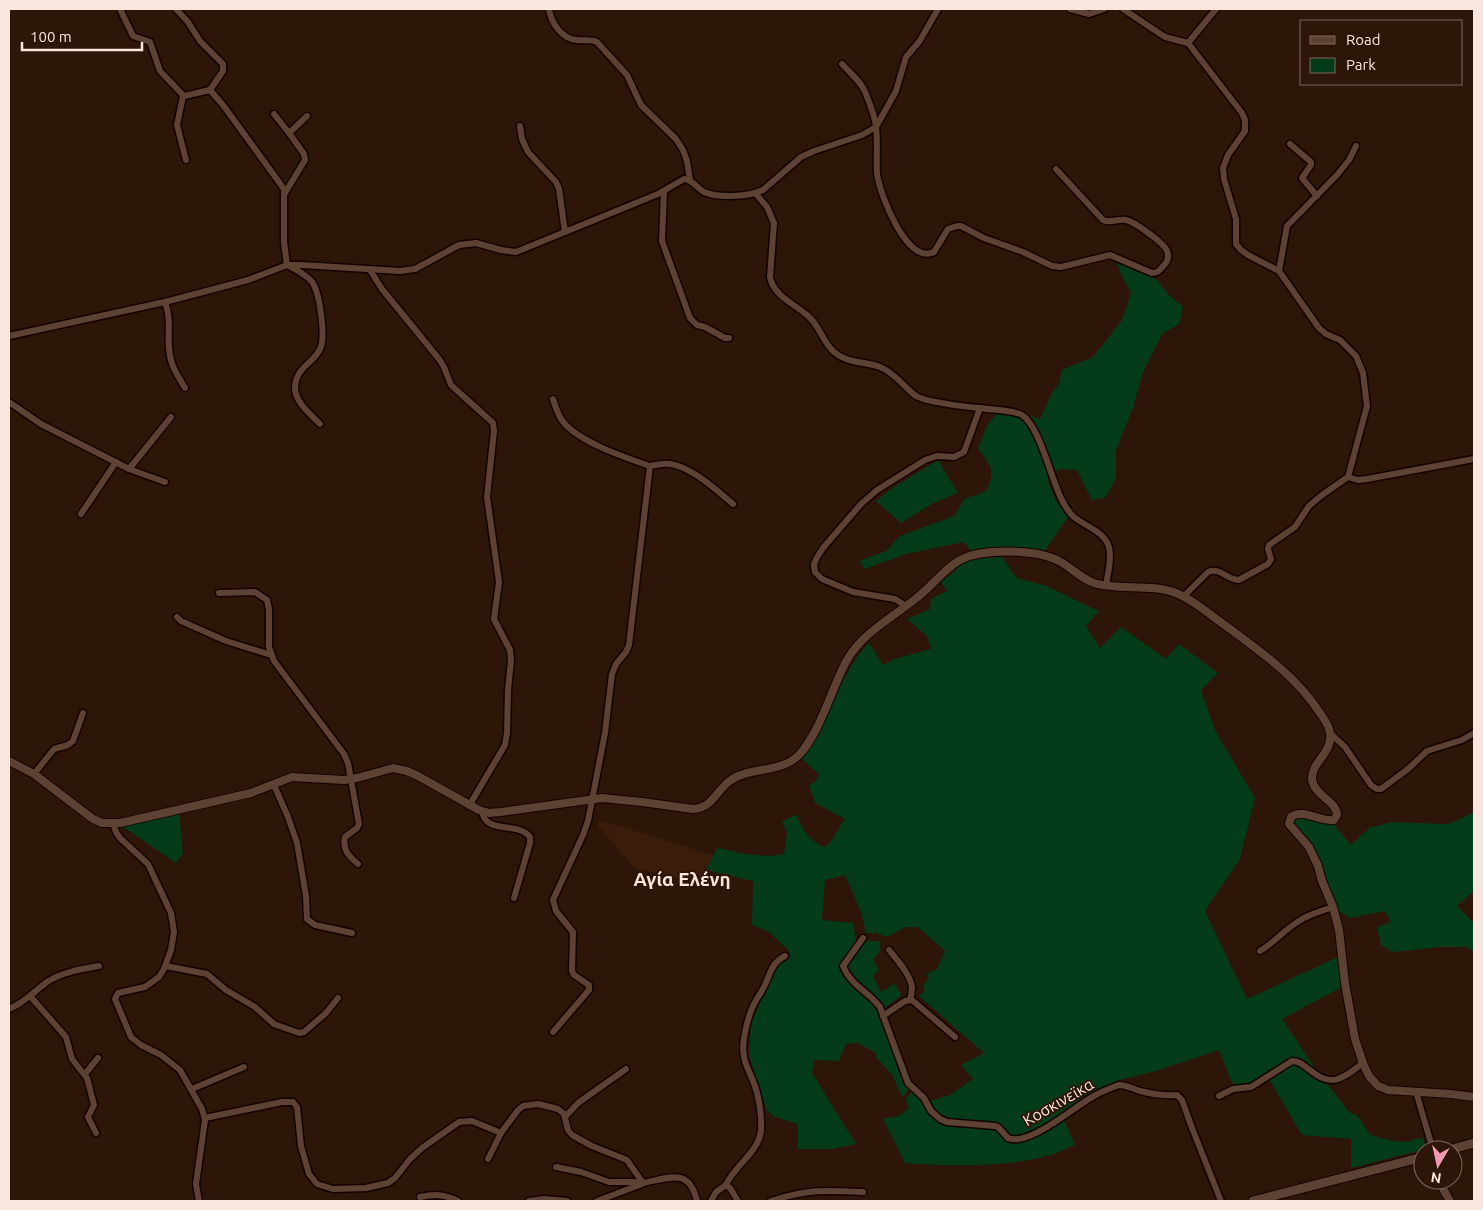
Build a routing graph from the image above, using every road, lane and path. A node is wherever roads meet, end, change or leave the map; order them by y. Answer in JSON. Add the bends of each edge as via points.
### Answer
{"nodes":[{"id":1,"x":120,"y":9,"type":"edge"},
{"id":2,"x":176,"y":9,"type":"edge"},
{"id":3,"x":549,"y":9,"type":"edge"},
{"id":4,"x":938,"y":9,"type":"edge"},
{"id":5,"x":1070,"y":9,"type":"edge"},
{"id":6,"x":1104,"y":9,"type":"edge"},
{"id":7,"x":1123,"y":9,"type":"edge"},
{"id":8,"x":1216,"y":9,"type":"edge"},
{"id":9,"x":1188,"y":44,"type":"junction"},
{"id":10,"x":842,"y":64,"type":"dead end"},
{"id":11,"x":210,"y":90,"type":"junction"},
{"id":12,"x":183,"y":96,"type":"junction"},
{"id":13,"x":274,"y":114,"type":"dead end"},
{"id":14,"x":307,"y":116,"type":"dead end"},
{"id":15,"x":520,"y":126,"type":"dead end"},
{"id":16,"x":876,"y":127,"type":"junction"},
{"id":17,"x":289,"y":133,"type":"junction"},
{"id":18,"x":1290,"y":144,"type":"dead end"},
{"id":19,"x":1356,"y":146,"type":"dead end"},
{"id":20,"x":186,"y":160,"type":"dead end"},
{"id":21,"x":1056,"y":169,"type":"dead end"},
{"id":22,"x":690,"y":180,"type":"junction"},
{"id":23,"x":664,"y":191,"type":"junction"},
{"id":24,"x":285,"y":193,"type":"junction"},
{"id":25,"x":756,"y":194,"type":"junction"},
{"id":26,"x":1317,"y":196,"type":"junction"},
{"id":27,"x":565,"y":232,"type":"junction"},
{"id":28,"x":287,"y":265,"type":"junction"},
{"id":29,"x":370,"y":270,"type":"junction"},
{"id":30,"x":1279,"y":271,"type":"junction"},
{"id":31,"x":165,"y":302,"type":"junction"},
{"id":32,"x":9,"y":336,"type":"edge"},
{"id":33,"x":729,"y":338,"type":"dead end"},
{"id":34,"x":185,"y":388,"type":"dead end"},
{"id":35,"x":553,"y":399,"type":"dead end"},
{"id":36,"x":9,"y":402,"type":"edge"},
{"id":37,"x":980,"y":408,"type":"junction"},
{"id":38,"x":171,"y":416,"type":"dead end"},
{"id":39,"x":320,"y":424,"type":"dead end"},
{"id":40,"x":1474,"y":459,"type":"edge"},
{"id":41,"x":116,"y":462,"type":"junction"},
{"id":42,"x":650,"y":466,"type":"junction"},
{"id":43,"x":129,"y":469,"type":"junction"},
{"id":44,"x":1348,"y":477,"type":"junction"},
{"id":45,"x":165,"y":482,"type":"dead end"},
{"id":46,"x":733,"y":504,"type":"dead end"},
{"id":47,"x":80,"y":514,"type":"dead end"},
{"id":48,"x":1106,"y":585,"type":"junction"},
{"id":49,"x":219,"y":593,"type":"dead end"},
{"id":50,"x":1184,"y":596,"type":"junction"},
{"id":51,"x":906,"y":606,"type":"junction"},
{"id":52,"x":177,"y":617,"type":"dead end"},
{"id":53,"x":270,"y":655,"type":"junction"},
{"id":54,"x":83,"y":713,"type":"dead end"},
{"id":55,"x":1474,"y":733,"type":"edge"},
{"id":56,"x":1330,"y":734,"type":"junction"},
{"id":57,"x":9,"y":761,"type":"edge"},
{"id":58,"x":34,"y":774,"type":"junction"},
{"id":59,"x":351,"y":779,"type":"junction"},
{"id":60,"x":274,"y":785,"type":"junction"},
{"id":61,"x":592,"y":799,"type":"junction"},
{"id":62,"x":468,"y":806,"type":"junction"},
{"id":63,"x":482,"y":812,"type":"junction"},
{"id":64,"x":113,"y":823,"type":"junction"},
{"id":65,"x":358,"y":864,"type":"dead end"},
{"id":66,"x":514,"y":898,"type":"dead end"},
{"id":67,"x":1333,"y":907,"type":"junction"},
{"id":68,"x":352,"y":933,"type":"dead end"},
{"id":69,"x":863,"y":938,"type":"dead end"},
{"id":70,"x":889,"y":950,"type":"dead end"},
{"id":71,"x":1260,"y":950,"type":"dead end"},
{"id":72,"x":784,"y":956,"type":"dead end"},
{"id":73,"x":99,"y":966,"type":"dead end"},
{"id":74,"x":166,"y":966,"type":"junction"},
{"id":75,"x":31,"y":997,"type":"junction"},
{"id":76,"x":338,"y":998,"type":"dead end"},
{"id":77,"x":910,"y":1000,"type":"junction"},
{"id":78,"x":9,"y":1009,"type":"edge"},
{"id":79,"x":883,"y":1016,"type":"junction"},
{"id":80,"x":553,"y":1032,"type":"dead end"},
{"id":81,"x":956,"y":1037,"type":"dead end"},
{"id":82,"x":98,"y":1058,"type":"dead end"},
{"id":83,"x":1363,"y":1063,"type":"junction"},
{"id":84,"x":244,"y":1067,"type":"dead end"},
{"id":85,"x":626,"y":1069,"type":"dead end"},
{"id":86,"x":85,"y":1074,"type":"junction"},
{"id":87,"x":192,"y":1089,"type":"junction"},
{"id":88,"x":1416,"y":1092,"type":"junction"},
{"id":89,"x":1220,"y":1096,"type":"dead end"},
{"id":90,"x":1474,"y":1097,"type":"edge"},
{"id":91,"x":566,"y":1116,"type":"junction"},
{"id":92,"x":205,"y":1118,"type":"junction"},
{"id":93,"x":96,"y":1132,"type":"dead end"},
{"id":94,"x":501,"y":1133,"type":"junction"},
{"id":95,"x":1430,"y":1140,"type":"edge"},
{"id":96,"x":488,"y":1159,"type":"dead end"},
{"id":97,"x":1413,"y":1160,"type":"edge"},
{"id":98,"x":556,"y":1167,"type":"dead end"},
{"id":99,"x":643,"y":1183,"type":"junction"},
{"id":100,"x":726,"y":1185,"type":"junction"},
{"id":101,"x":1444,"y":1190,"type":"edge"},
{"id":102,"x":863,"y":1192,"type":"dead end"},
{"id":103,"x":420,"y":1197,"type":"dead end"},
{"id":104,"x":199,"y":1201,"type":"edge"},
{"id":105,"x":458,"y":1201,"type":"edge"},
{"id":106,"x":529,"y":1201,"type":"edge"},
{"id":107,"x":566,"y":1201,"type":"edge"},
{"id":108,"x":597,"y":1201,"type":"edge"},
{"id":109,"x":697,"y":1201,"type":"edge"},
{"id":110,"x":711,"y":1201,"type":"edge"},
{"id":111,"x":738,"y":1201,"type":"edge"},
{"id":112,"x":771,"y":1201,"type":"edge"},
{"id":113,"x":1221,"y":1201,"type":"edge"},
{"id":114,"x":1253,"y":1201,"type":"edge"},
{"id":115,"x":1450,"y":1201,"type":"edge"}],
"edges":[{"from":1,"to":12,"type":"street","via":[[133,36],[152,44],[160,71]]},
{"from":2,"to":11,"type":"street","via":[[224,66]]},
{"from":3,"to":22,"type":"street","via":[[552,22],[566,36],[597,42],[627,75],[641,105],[683,150]]},
{"from":4,"to":16,"type":"street","via":[[906,58],[896,91]]},
{"from":5,"to":6,"type":"street","via":[[1089,14]]},
{"from":7,"to":9,"type":"street","via":[[1165,37]]},
{"from":8,"to":9,"type":"street"},
{"from":9,"to":30,"type":"street","via":[[1245,120],[1245,131],[1223,168],[1236,219],[1236,244],[1248,255]]},
{"from":10,"to":16,"type":"street","via":[[864,90]]},
{"from":11,"to":12,"type":"street"},
{"from":11,"to":24,"type":"street"},
{"from":12,"to":20,"type":"street","via":[[177,124]]},
{"from":13,"to":17,"type":"street"},
{"from":14,"to":17,"type":"street"},
{"from":15,"to":27,"type":"street","via":[[528,152],[559,188]]},
{"from":16,"to":21,"type":"street","via":[[877,175],[889,213],[908,242],[922,254],[934,252],[948,229],[956,226],[965,227],[1052,266],[1061,267],[1110,255],[1152,273],[1158,272],[1168,257],[1166,248],[1132,222],[1103,220]]},
{"from":16,"to":25,"type":"street","via":[[801,157]]},
{"from":17,"to":24,"type":"street","via":[[305,160]]},
{"from":18,"to":26,"type":"street","via":[[1311,162],[1302,178]]},
{"from":19,"to":26,"type":"street","via":[[1349,160]]},
{"from":22,"to":23,"type":"street","via":[[682,180]]},
{"from":22,"to":25,"type":"street","via":[[712,194]]},
{"from":23,"to":27,"type":"street"},
{"from":23,"to":33,"type":"street","via":[[662,241],[690,318],[697,325]]},
{"from":24,"to":28,"type":"street"},
{"from":25,"to":37,"type":"street","via":[[768,207],[774,223],[771,283],[809,316],[834,352],[849,361],[871,364],[889,372],[921,398]]},
{"from":26,"to":30,"type":"street","via":[[1287,226]]},
{"from":27,"to":29,"type":"street","via":[[516,252],[476,243],[458,245],[416,269]]},
{"from":28,"to":29,"type":"street"},
{"from":28,"to":31,"type":"street","via":[[248,280]]},
{"from":28,"to":39,"type":"street","via":[[307,276],[316,289],[322,345],[303,368],[295,387],[299,400]]},
{"from":29,"to":62,"type":"street","via":[[439,358],[451,385],[493,423],[487,497],[499,582],[494,619],[510,650],[511,661],[507,733],[506,745]]},
{"from":30,"to":44,"type":"street","via":[[1318,328],[1340,340],[1356,356],[1363,372],[1367,406]]},
{"from":31,"to":32,"type":"street"},
{"from":31,"to":34,"type":"street","via":[[169,313],[171,360]]},
{"from":35,"to":42,"type":"street","via":[[560,418],[576,433],[597,446]]},
{"from":36,"to":41,"type":"street","via":[[41,424]]},
{"from":37,"to":48,"type":"street","via":[[1020,414],[1026,419],[1041,446],[1065,506],[1076,518],[1102,535],[1108,545]]},
{"from":37,"to":51,"type":"street","via":[[964,452],[952,458],[938,456],[924,460],[877,490],[861,504],[816,559],[816,574],[828,581],[853,592],[892,598]]},
{"from":38,"to":43,"type":"street"},
{"from":40,"to":44,"type":"street","via":[[1368,479]]},
{"from":41,"to":43,"type":"street"},
{"from":41,"to":47,"type":"street"},
{"from":42,"to":46,"type":"street","via":[[668,464],[680,467],[703,479]]},
{"from":42,"to":61,"type":"street","via":[[631,635],[626,652],[612,674]]},
{"from":43,"to":45,"type":"street"},
{"from":44,"to":50,"type":"street","via":[[1309,506],[1295,527],[1269,545],[1271,559],[1268,564],[1239,580],[1218,571],[1208,572]]},
{"from":48,"to":50,"type":"street","via":[[1163,590]]},
{"from":48,"to":51,"type":"street","via":[[1089,581],[1048,556],[1007,552],[979,554],[952,565]]},
{"from":49,"to":53,"type":"street","via":[[250,592],[264,596],[269,609]]},
{"from":50,"to":56,"type":"street","via":[[1289,675],[1310,698]]},
{"from":51,"to":61,"type":"street","via":[[851,654],[812,736],[802,752],[791,761],[734,778],[723,786],[710,804],[697,809]]},
{"from":52,"to":53,"type":"street","via":[[226,641]]},
{"from":53,"to":59,"type":"street","via":[[336,741],[348,763]]},
{"from":54,"to":58,"type":"street","via":[[73,741],[54,749]]},
{"from":55,"to":56,"type":"street","via":[[1427,751],[1408,769],[1377,789],[1346,747]]},
{"from":56,"to":67,"type":"street","via":[[1329,749],[1314,770],[1312,779],[1322,797],[1336,809],[1336,818],[1331,821],[1295,814],[1289,821],[1309,847]]},
{"from":57,"to":58,"type":"street"},
{"from":58,"to":64,"type":"street","via":[[93,819]]},
{"from":59,"to":60,"type":"street","via":[[296,777]]},
{"from":59,"to":62,"type":"street","via":[[396,768],[425,780]]},
{"from":59,"to":65,"type":"street","via":[[359,824],[345,837],[344,845],[347,854]]},
{"from":60,"to":64,"type":"street","via":[[240,796]]},
{"from":60,"to":68,"type":"street","via":[[296,843],[308,919],[315,925]]},
{"from":61,"to":63,"type":"street"},
{"from":61,"to":80,"type":"street","via":[[583,835],[553,900],[556,911],[573,932],[572,971],[588,985],[589,990]]},
{"from":62,"to":63,"type":"street"},
{"from":63,"to":66,"type":"street","via":[[488,823],[523,831],[530,837]]},
{"from":64,"to":74,"type":"street","via":[[120,838],[148,864],[172,913],[174,940]]},
{"from":67,"to":71,"type":"street","via":[[1300,919]]},
{"from":67,"to":83,"type":"street","via":[[1351,1021]]},
{"from":69,"to":79,"type":"street","name":"Κοσκινεϊκα","via":[[843,966],[848,977],[872,996]]},
{"from":70,"to":77,"type":"street","via":[[912,986]]},
{"from":72,"to":100,"type":"street","via":[[774,964],[754,1004],[744,1041],[744,1056],[759,1101],[759,1137],[754,1149]]},
{"from":73,"to":75,"type":"street","via":[[51,980]]},
{"from":74,"to":76,"type":"street","via":[[207,974],[274,1024],[299,1033],[328,1011]]},
{"from":74,"to":87,"type":"street","via":[[159,977],[145,987],[118,993],[115,999],[131,1037],[176,1066]]},
{"from":75,"to":78,"type":"street"},
{"from":75,"to":86,"type":"street","via":[[66,1037],[72,1059]]},
{"from":77,"to":79,"type":"street"},
{"from":77,"to":81,"type":"street","via":[[918,1003]]},
{"from":79,"to":113,"type":"street","name":"Κοσκινεϊκα","via":[[908,1082],[940,1119],[995,1126],[1012,1140],[1040,1131],[1095,1095],[1119,1085],[1180,1096]]},
{"from":82,"to":86,"type":"street"},
{"from":83,"to":88,"type":"street","via":[[1378,1086]]},
{"from":83,"to":89,"type":"street","via":[[1346,1075],[1328,1081],[1292,1061],[1251,1087],[1233,1089]]},
{"from":84,"to":87,"type":"street"},
{"from":85,"to":91,"type":"street","via":[[578,1103]]},
{"from":86,"to":93,"type":"street","via":[[94,1103],[88,1117]]},
{"from":87,"to":92,"type":"street"},
{"from":88,"to":90,"type":"street"},
{"from":88,"to":95,"type":"street"},
{"from":91,"to":94,"type":"street","via":[[558,1109],[530,1104],[518,1110]]},
{"from":91,"to":99,"type":"street","via":[[570,1134],[628,1160]]},
{"from":92,"to":94,"type":"street","via":[[293,1102],[297,1106],[301,1146],[310,1178],[319,1185],[338,1189],[372,1188],[388,1183],[422,1148],[459,1122],[472,1121]]},
{"from":92,"to":104,"type":"street","via":[[196,1178]]},
{"from":94,"to":96,"type":"street"},
{"from":97,"to":114,"type":"main road"},
{"from":98,"to":99,"type":"street","via":[[609,1182]]},
{"from":99,"to":108,"type":"street"},
{"from":99,"to":109,"type":"street","via":[[683,1178],[694,1188]]},
{"from":100,"to":110,"type":"street","via":[[716,1192]]},
{"from":100,"to":111,"type":"street"},
{"from":101,"to":115,"type":"street"},
{"from":102,"to":112,"type":"street","via":[[812,1190]]},
{"from":103,"to":105,"type":"street","via":[[432,1194]]},
{"from":106,"to":107,"type":"street"}]}
